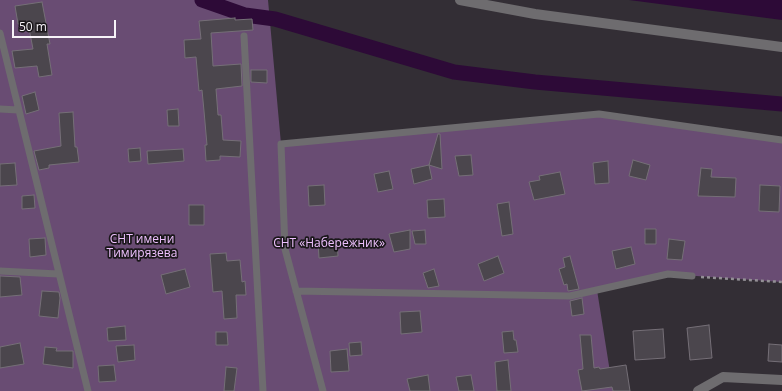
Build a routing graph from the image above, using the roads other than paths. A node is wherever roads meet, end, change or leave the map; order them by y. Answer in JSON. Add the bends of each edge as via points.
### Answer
{"nodes":[{"id":1,"x":460,"y":0,"type":"edge"},
{"id":2,"x":0,"y":33,"type":"edge"},
{"id":3,"x":244,"y":36,"type":"dead end"},
{"id":4,"x":782,"y":46,"type":"edge"},
{"id":5,"x":0,"y":109,"type":"edge"},
{"id":6,"x":18,"y":110,"type":"junction"},
{"id":7,"x":782,"y":140,"type":"edge"},
{"id":8,"x":0,"y":271,"type":"edge"},
{"id":9,"x":58,"y":274,"type":"junction"},
{"id":10,"x":692,"y":276,"type":"road end"},
{"id":11,"x":296,"y":291,"type":"junction"},
{"id":12,"x":782,"y":380,"type":"edge"},
{"id":13,"x":88,"y":391,"type":"edge"},
{"id":14,"x":263,"y":391,"type":"edge"},
{"id":15,"x":323,"y":391,"type":"edge"},
{"id":16,"x":698,"y":391,"type":"edge"}],
"edges":[{"from":1,"to":4,"type":"street","via":[[535,14]]},
{"from":2,"to":6,"type":"lane"},
{"from":3,"to":14,"type":"lane"},
{"from":5,"to":6,"type":"lane"},
{"from":6,"to":9,"type":"lane"},
{"from":7,"to":11,"type":"lane","via":[[599,114],[281,144],[285,249]]},
{"from":8,"to":9,"type":"lane"},
{"from":9,"to":13,"type":"lane"},
{"from":10,"to":11,"type":"lane","via":[[668,274],[570,296]]},
{"from":11,"to":15,"type":"lane"},
{"from":12,"to":16,"type":"street","via":[[723,377]]}]}
